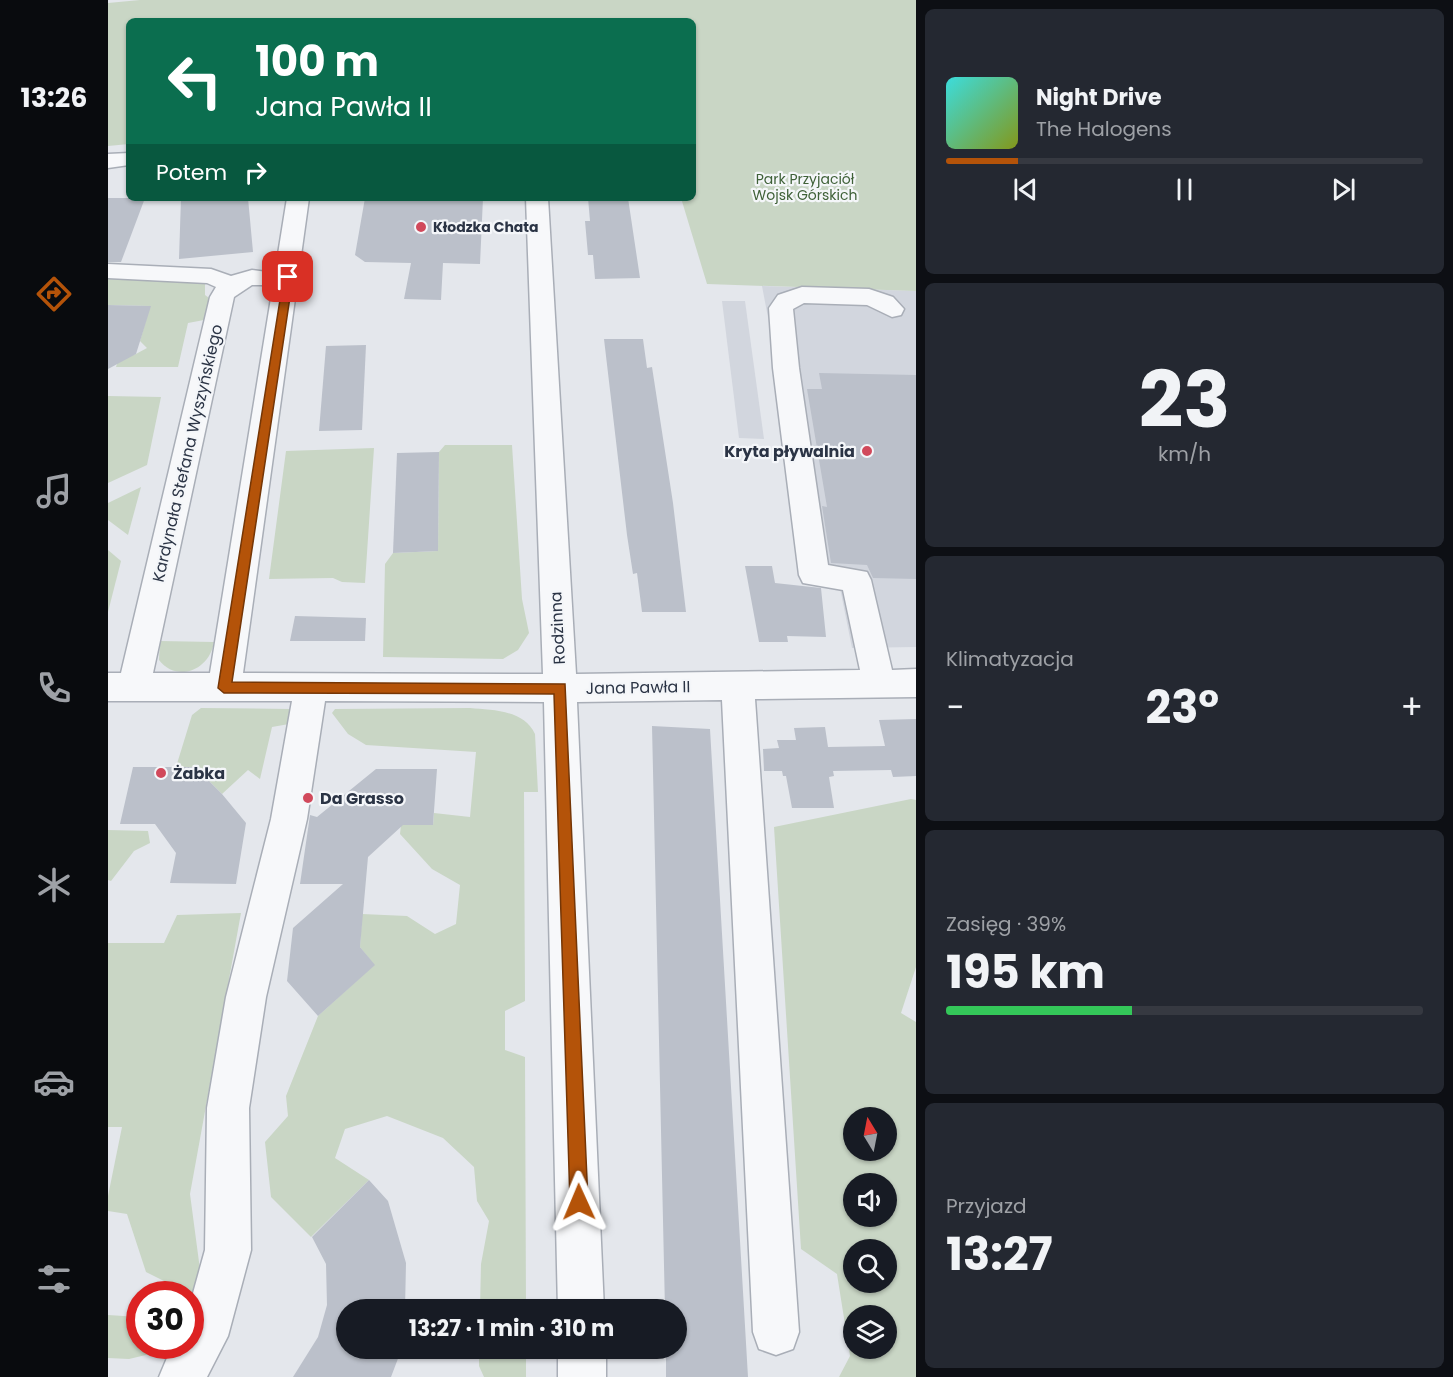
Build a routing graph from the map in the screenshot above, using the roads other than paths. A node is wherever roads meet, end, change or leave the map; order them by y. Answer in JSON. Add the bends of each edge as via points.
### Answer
{"nodes":[{"id":1,"x":126,"y":159,"type":"edge"},
{"id":2,"x":108,"y":161,"type":"edge"},
{"id":3,"x":298,"y":201,"type":"edge"},
{"id":4,"x":537,"y":201,"type":"edge"},
{"id":5,"x":108,"y":272,"type":"edge"},
{"id":6,"x":232,"y":285,"type":"junction"},
{"id":7,"x":285,"y":297,"type":"junction"},
{"id":8,"x":892,"y":309,"type":"dead end"},
{"id":9,"x":916,"y":683,"type":"edge"},
{"id":10,"x":879,"y":684,"type":"junction"},
{"id":11,"x":738,"y":686,"type":"junction"},
{"id":12,"x":121,"y":687,"type":"edge"},
{"id":13,"x":224,"y":688,"type":"junction"},
{"id":14,"x":311,"y":688,"type":"junction"},
{"id":15,"x":560,"y":688,"type":"junction"},
{"id":16,"x":581,"y":1299,"type":"edge"},
{"id":17,"x":776,"y":1332,"type":"dead end"},
{"id":18,"x":582,"y":1359,"type":"edge"},
{"id":19,"x":183,"y":1377,"type":"edge"},
{"id":20,"x":582,"y":1377,"type":"edge"}],
"edges":[{"from":1,"to":2,"type":"street"},
{"from":3,"to":7,"type":"street"},
{"from":4,"to":15,"type":"street","name":"Rodzinna"},
{"from":5,"to":6,"type":"street","via":[[211,276]]},
{"from":6,"to":7,"type":"street","via":[[252,278],[272,280],[284,290]]},
{"from":6,"to":12,"type":"street","name":"Kardynała Stefana Wyszyńskiego","via":[[222,297]]},
{"from":7,"to":13,"type":"street"},
{"from":8,"to":10,"type":"street","via":[[869,297],[802,295],[787,300],[781,308],[814,575],[856,580]]},
{"from":9,"to":10,"type":"street","name":"Jana Pawła II"},
{"from":10,"to":11,"type":"street","name":"Jana Pawła II"},
{"from":11,"to":15,"type":"street","name":"Jana Pawła II"},
{"from":11,"to":17,"type":"street"},
{"from":12,"to":13,"type":"street","name":"Jana Pawła II"},
{"from":13,"to":14,"type":"street","name":"Jana Pawła II"},
{"from":14,"to":15,"type":"street","name":"Jana Pawła II"},
{"from":14,"to":19,"type":"street","via":[[289,819],[246,997],[228,1108],[228,1250],[205,1336]]},
{"from":15,"to":16,"type":"street","name":"Rodzinna"},
{"from":18,"to":20,"type":"street"}]}
